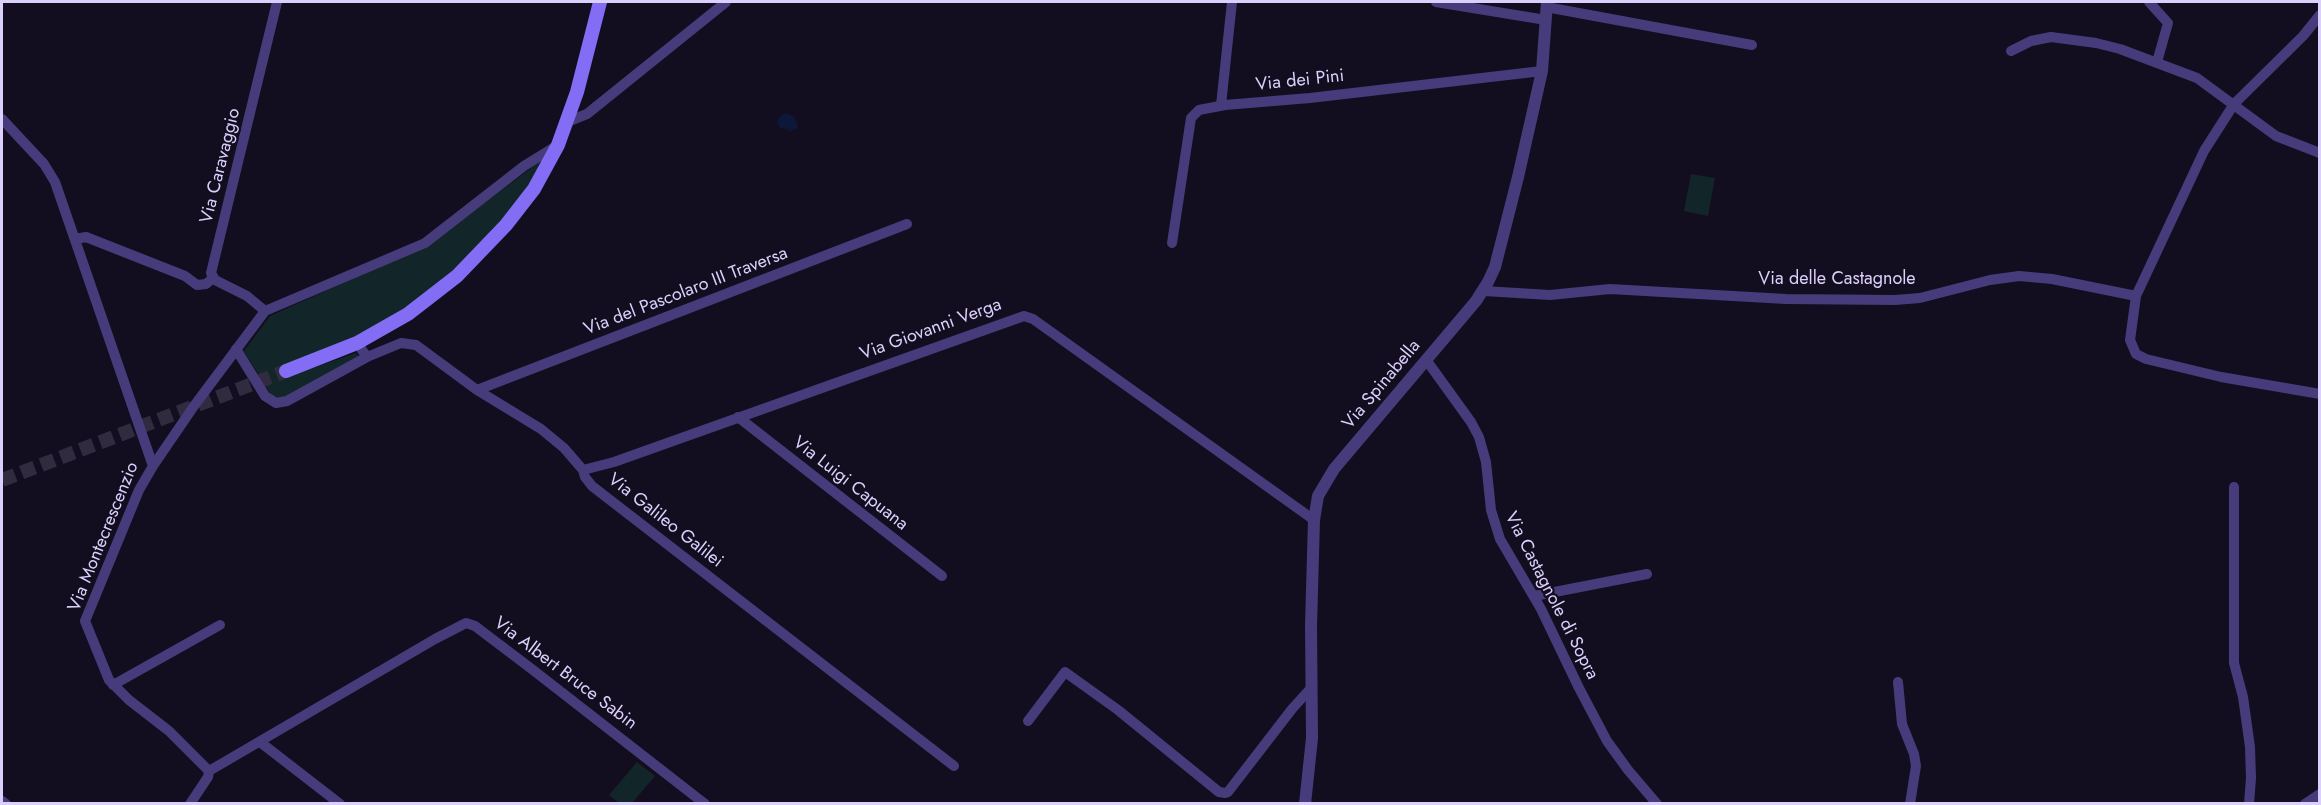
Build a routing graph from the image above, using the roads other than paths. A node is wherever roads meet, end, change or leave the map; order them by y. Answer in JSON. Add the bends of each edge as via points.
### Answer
{"nodes":[{"id":1,"x":277,"y":2,"type":"edge"},
{"id":2,"x":600,"y":2,"type":"edge"},
{"id":3,"x":726,"y":2,"type":"edge"},
{"id":4,"x":1232,"y":2,"type":"edge"},
{"id":5,"x":1436,"y":2,"type":"edge"},
{"id":6,"x":2149,"y":2,"type":"edge"},
{"id":7,"x":1546,"y":9,"type":"edge"},
{"id":8,"x":2319,"y":15,"type":"edge"},
{"id":9,"x":1752,"y":45,"type":"dead end"},
{"id":10,"x":2011,"y":51,"type":"dead end"},
{"id":11,"x":2157,"y":62,"type":"junction"},
{"id":12,"x":1542,"y":72,"type":"junction"},
{"id":13,"x":2234,"y":104,"type":"junction"},
{"id":14,"x":1221,"y":105,"type":"junction"},
{"id":15,"x":2,"y":119,"type":"edge"},
{"id":16,"x":567,"y":122,"type":"junction"},
{"id":17,"x":558,"y":145,"type":"junction"},
{"id":18,"x":2319,"y":153,"type":"edge"},
{"id":19,"x":907,"y":224,"type":"dead end"},
{"id":20,"x":75,"y":239,"type":"junction"},
{"id":21,"x":1172,"y":243,"type":"dead end"},
{"id":22,"x":213,"y":278,"type":"junction"},
{"id":23,"x":1484,"y":291,"type":"junction"},
{"id":24,"x":2136,"y":296,"type":"junction"},
{"id":25,"x":265,"y":311,"type":"junction"},
{"id":26,"x":357,"y":343,"type":"junction"},
{"id":27,"x":236,"y":348,"type":"junction"},
{"id":28,"x":367,"y":357,"type":"junction"},
{"id":29,"x":1427,"y":361,"type":"junction"},
{"id":30,"x":286,"y":370,"type":"tunnel mouth"},
{"id":31,"x":477,"y":390,"type":"junction"},
{"id":32,"x":2319,"y":394,"type":"edge"},
{"id":33,"x":738,"y":417,"type":"junction"},
{"id":34,"x":153,"y":466,"type":"junction"},
{"id":35,"x":583,"y":470,"type":"junction"},
{"id":36,"x":2234,"y":487,"type":"dead end"},
{"id":37,"x":1314,"y":520,"type":"junction"},
{"id":38,"x":1647,"y":574,"type":"dead end"},
{"id":39,"x":942,"y":576,"type":"dead end"},
{"id":40,"x":1534,"y":596,"type":"junction"},
{"id":41,"x":219,"y":625,"type":"dead end"},
{"id":42,"x":1898,"y":682,"type":"dead end"},
{"id":43,"x":113,"y":685,"type":"junction"},
{"id":44,"x":1311,"y":688,"type":"junction"},
{"id":45,"x":1028,"y":721,"type":"dead end"},
{"id":46,"x":260,"y":742,"type":"junction"},
{"id":47,"x":954,"y":766,"type":"dead end"},
{"id":48,"x":209,"y":771,"type":"junction"},
{"id":49,"x":2319,"y":794,"type":"edge"},
{"id":50,"x":193,"y":800,"type":"edge"},
{"id":51,"x":2,"y":801,"type":"edge"},
{"id":52,"x":6,"y":804,"type":"edge"},
{"id":53,"x":205,"y":804,"type":"edge"},
{"id":54,"x":340,"y":804,"type":"edge"},
{"id":55,"x":705,"y":804,"type":"edge"},
{"id":56,"x":1305,"y":804,"type":"edge"},
{"id":57,"x":1657,"y":804,"type":"edge"},
{"id":58,"x":1910,"y":804,"type":"edge"},
{"id":59,"x":2249,"y":804,"type":"edge"},
{"id":60,"x":2305,"y":804,"type":"edge"}],
"edges":[{"from":1,"to":22,"type":"street","name":"Via Caravaggio","via":[[211,273]]},
{"from":2,"to":16,"type":"main road"},
{"from":3,"to":16,"type":"street","via":[[586,114]]},
{"from":4,"to":14,"type":"street"},
{"from":5,"to":7,"type":"street"},
{"from":6,"to":11,"type":"street","via":[[2168,21]]},
{"from":7,"to":9,"type":"street"},
{"from":7,"to":12,"type":"street","name":"Via Spinabella"},
{"from":8,"to":13,"type":"street"},
{"from":10,"to":11,"type":"street","via":[[2034,40],[2054,37],[2108,46]]},
{"from":11,"to":13,"type":"street","via":[[2196,78]]},
{"from":12,"to":14,"type":"street","name":"Via dei Pini"},
{"from":12,"to":23,"type":"street","name":"Via Spinabella","via":[[1495,267]]},
{"from":13,"to":18,"type":"street","via":[[2276,136]]},
{"from":13,"to":24,"type":"street","via":[[2204,151]]},
{"from":14,"to":21,"type":"street","name":"Via dei Pini","via":[[1199,110],[1191,118]]},
{"from":15,"to":20,"type":"street","name":"Via Montecrescenzio","via":[[51,174]]},
{"from":16,"to":17,"type":"main road"},
{"from":17,"to":25,"type":"street","via":[[524,166],[425,243]]},
{"from":17,"to":26,"type":"main road","via":[[521,207],[469,265],[415,309]]},
{"from":19,"to":31,"type":"street","name":"Via del Pascolaro III Traversa"},
{"from":20,"to":22,"type":"street","via":[[86,237],[185,276],[196,285]]},
{"from":20,"to":34,"type":"street","name":"Via Montecrescenzio"},
{"from":22,"to":25,"type":"street","via":[[247,296]]},
{"from":23,"to":24,"type":"street","name":"Via delle Castagnole","via":[[1550,295],[1610,290],[1894,300],[2019,276]]},
{"from":23,"to":29,"type":"street","name":"Via Spinabella"},
{"from":24,"to":32,"type":"street","via":[[2130,340],[2138,356],[2221,377]]},
{"from":25,"to":27,"type":"street"},
{"from":26,"to":28,"type":"street"},
{"from":26,"to":30,"type":"main road"},
{"from":27,"to":28,"type":"street","via":[[265,396],[276,404]]},
{"from":27,"to":34,"type":"street"},
{"from":28,"to":31,"type":"street","name":"Via Galileo Galilei","via":[[397,344],[411,343]]},
{"from":29,"to":37,"type":"street","name":"Via Spinabella","via":[[1325,481]]},
{"from":29,"to":40,"type":"street","name":"Via Castagnole di Sopra","via":[[1477,432],[1486,462],[1494,523]]},
{"from":31,"to":35,"type":"street","name":"Via Galileo Galilei","via":[[541,429]]},
{"from":33,"to":35,"type":"street","name":"Via Giovanni Verga"},
{"from":33,"to":37,"type":"street","name":"Via Giovanni Verga","via":[[1024,316]]},
{"from":33,"to":39,"type":"street","name":"Via Luigi Capuana"},
{"from":34,"to":43,"type":"street","name":"Via Montecrescenzio","via":[[131,506],[86,621]]},
{"from":35,"to":47,"type":"street","name":"Via Galileo Galilei","via":[[592,486]]},
{"from":36,"to":59,"type":"street","via":[[2234,663],[2250,747]]},
{"from":37,"to":44,"type":"street","name":"Via Spinabella"},
{"from":38,"to":40,"type":"street"},
{"from":40,"to":57,"type":"street","name":"Via Castagnole di Sopra","via":[[1606,738]]},
{"from":41,"to":43,"type":"street"},
{"from":42,"to":58,"type":"street","via":[[1902,724],[1916,766]]},
{"from":43,"to":48,"type":"street","name":"Via Montecrescenzio","via":[[169,731]]},
{"from":44,"to":45,"type":"street","via":[[1225,793],[1065,672]]},
{"from":44,"to":56,"type":"street","name":"Via Spinabella","via":[[1312,744]]},
{"from":46,"to":48,"type":"street","name":"Via Albert Bruce Sabin"},
{"from":46,"to":54,"type":"street"},
{"from":46,"to":55,"type":"street","name":"Via Albert Bruce Sabin","via":[[468,623]]},
{"from":48,"to":50,"type":"street"},
{"from":49,"to":60,"type":"street"},
{"from":50,"to":53,"type":"street"},
{"from":51,"to":52,"type":"street"}]}
